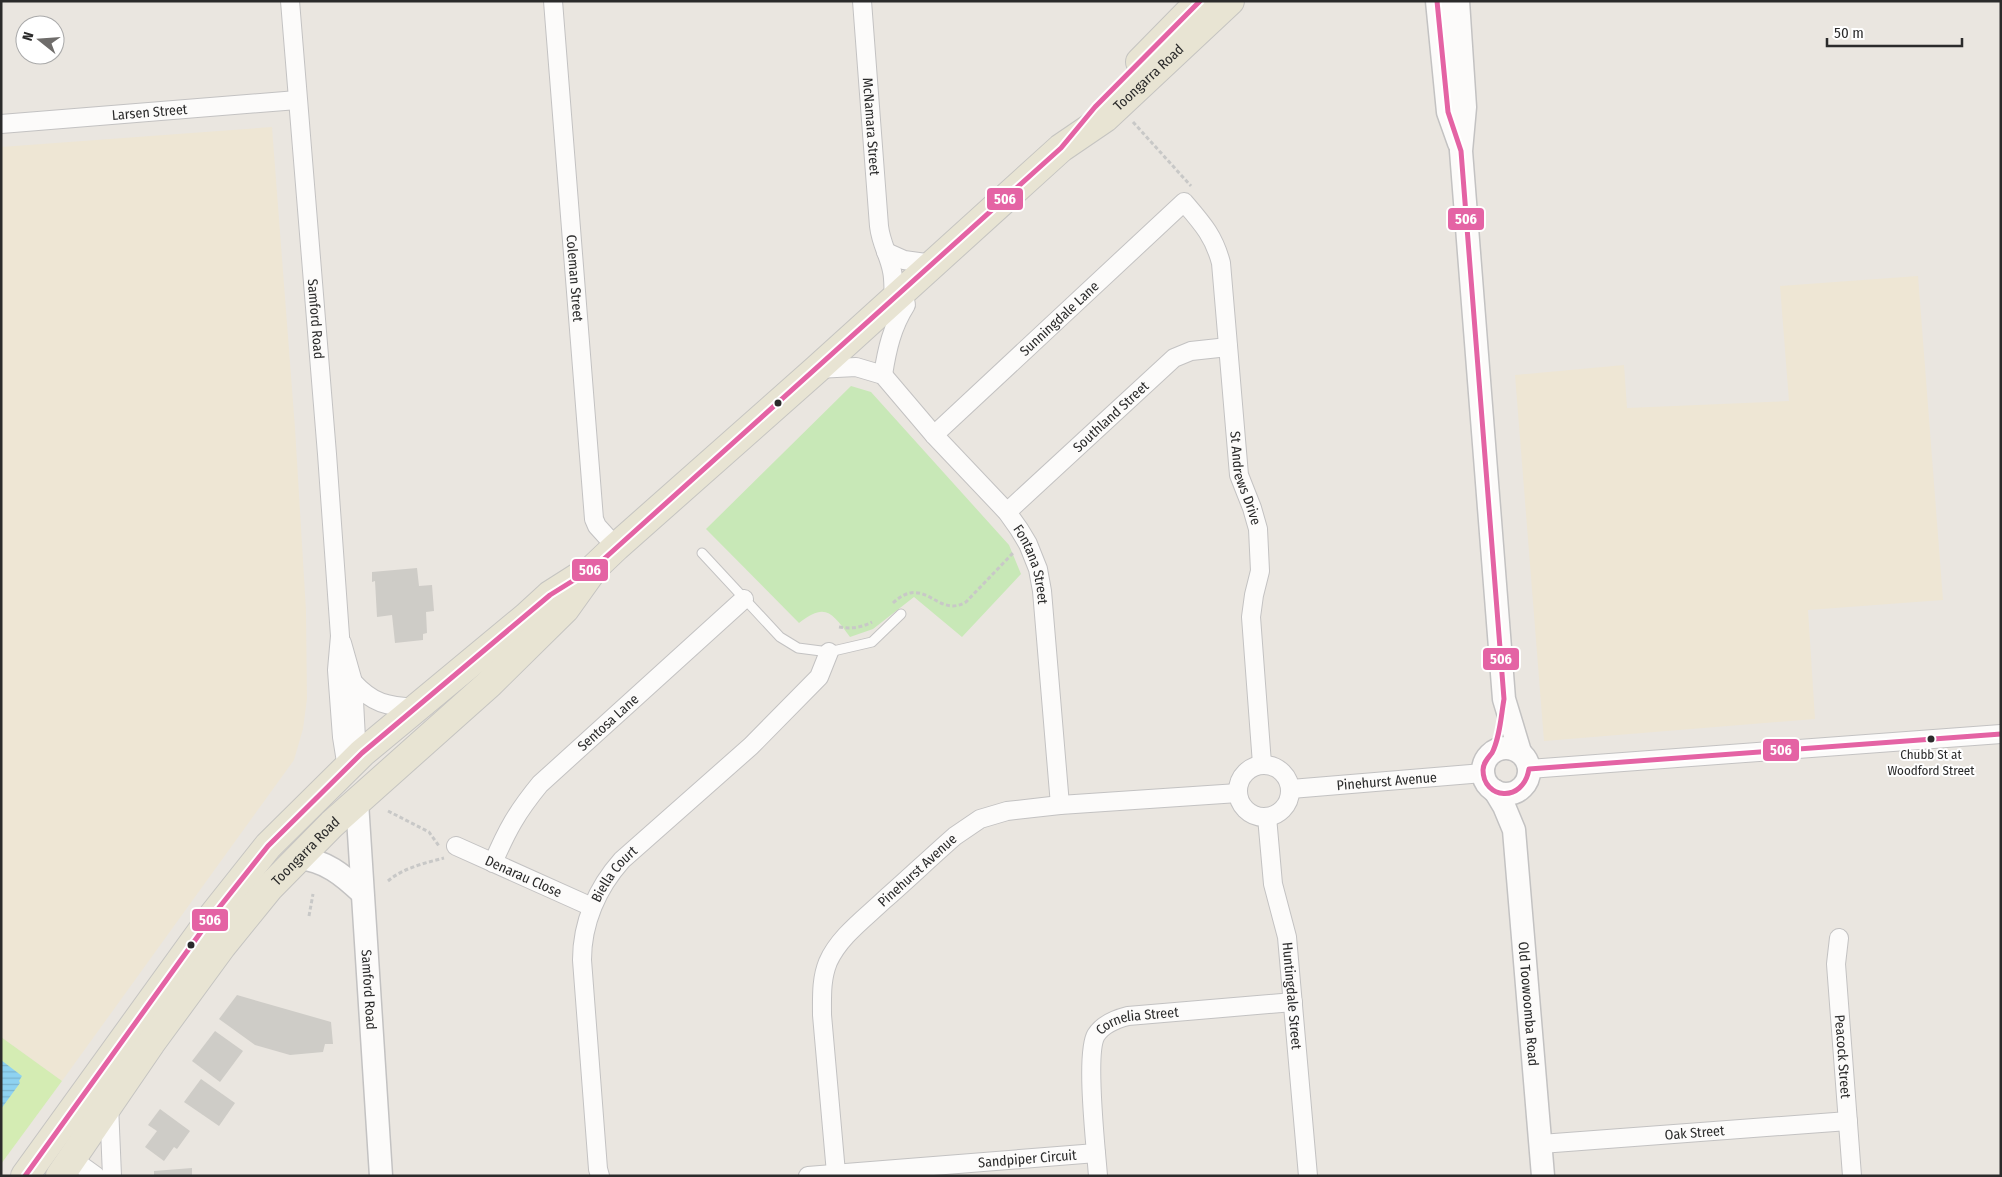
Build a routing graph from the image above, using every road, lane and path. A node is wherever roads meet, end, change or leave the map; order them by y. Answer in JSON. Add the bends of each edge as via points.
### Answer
{"nodes":[{"id":1,"x":290,"y":1,"type":"edge"},
{"id":2,"x":552,"y":1,"type":"edge"},
{"id":3,"x":862,"y":1,"type":"edge"},
{"id":4,"x":1200,"y":1,"type":"edge"},
{"id":5,"x":1230,"y":1,"type":"edge"},
{"id":6,"x":1437,"y":1,"type":"edge"},
{"id":7,"x":1458,"y":1,"type":"edge"},
{"id":8,"x":297,"y":100,"type":"junction"},
{"id":9,"x":1,"y":124,"type":"edge"},
{"id":10,"x":1139,"y":128,"type":"dead end"},
{"id":11,"x":1061,"y":148,"type":"junction"},
{"id":12,"x":1461,"y":151,"type":"junction"},
{"id":13,"x":1184,"y":202,"type":"junction"},
{"id":14,"x":886,"y":252,"type":"junction"},
{"id":15,"x":932,"y":264,"type":"junction"},
{"id":16,"x":899,"y":295,"type":"junction"},
{"id":17,"x":1228,"y":347,"type":"junction"},
{"id":18,"x":817,"y":369,"type":"junction"},
{"id":19,"x":883,"y":375,"type":"junction"},
{"id":20,"x":934,"y":435,"type":"junction"},
{"id":21,"x":1007,"y":512,"type":"junction"},
{"id":22,"x":616,"y":547,"type":"junction"},
{"id":23,"x":1018,"y":549,"type":"dead end"},
{"id":24,"x":702,"y":553,"type":"dead end"},
{"id":25,"x":595,"y":567,"type":"junction"},
{"id":26,"x":744,"y":599,"type":"junction"},
{"id":27,"x":890,"y":605,"type":"dead end"},
{"id":28,"x":901,"y":614,"type":"dead end"},
{"id":29,"x":877,"y":617,"type":"dead end"},
{"id":30,"x":839,"y":627,"type":"dead end"},
{"id":31,"x":340,"y":636,"type":"junction"},
{"id":32,"x":829,"y":652,"type":"junction"},
{"id":33,"x":353,"y":682,"type":"junction"},
{"id":34,"x":1504,"y":699,"type":"junction"},
{"id":35,"x":416,"y":708,"type":"junction"},
{"id":36,"x":2001,"y":734,"type":"edge"},
{"id":37,"x":352,"y":763,"type":"junction"},
{"id":38,"x":1487,"y":763,"type":"junction"},
{"id":39,"x":1262,"y":764,"type":"junction"},
{"id":40,"x":1524,"y":769,"type":"junction"},
{"id":41,"x":1291,"y":789,"type":"junction"},
{"id":42,"x":1495,"y":791,"type":"junction"},
{"id":43,"x":1238,"y":793,"type":"junction"},
{"id":44,"x":357,"y":802,"type":"junction"},
{"id":45,"x":1060,"y":805,"type":"junction"},
{"id":46,"x":388,"y":811,"type":"dead end"},
{"id":47,"x":1267,"y":817,"type":"junction"},
{"id":48,"x":1514,"y":830,"type":"junction"},
{"id":49,"x":456,"y":846,"type":"dead end"},
{"id":50,"x":298,"y":858,"type":"junction"},
{"id":51,"x":493,"y":863,"type":"junction"},
{"id":52,"x":388,"y":882,"type":"dead end"},
{"id":53,"x":362,"y":893,"type":"junction"},
{"id":54,"x":313,"y":894,"type":"dead end"},
{"id":55,"x":592,"y":908,"type":"junction"},
{"id":56,"x":309,"y":916,"type":"dead end"},
{"id":57,"x":1839,"y":938,"type":"dead end"},
{"id":58,"x":1293,"y":1002,"type":"junction"},
{"id":59,"x":109,"y":1102,"type":"junction"},
{"id":60,"x":1848,"y":1121,"type":"junction"},
{"id":61,"x":1541,"y":1144,"type":"junction"},
{"id":62,"x":44,"y":1150,"type":"junction"},
{"id":63,"x":1096,"y":1153,"type":"junction"},
{"id":64,"x":63,"y":1170,"type":"edge"},
{"id":65,"x":836,"y":1173,"type":"junction"},
{"id":66,"x":25,"y":1176,"type":"edge"},
{"id":67,"x":96,"y":1176,"type":"edge"},
{"id":68,"x":112,"y":1176,"type":"edge"},
{"id":69,"x":381,"y":1176,"type":"edge"},
{"id":70,"x":600,"y":1176,"type":"edge"},
{"id":71,"x":808,"y":1176,"type":"edge"},
{"id":72,"x":1098,"y":1176,"type":"edge"},
{"id":73,"x":1308,"y":1176,"type":"edge"},
{"id":74,"x":1543,"y":1176,"type":"edge"},
{"id":75,"x":1852,"y":1176,"type":"edge"}],
"edges":[{"from":1,"to":8,"type":"street","name":"Samford Road"},
{"from":2,"to":22,"type":"street","name":"Coleman Street","via":[[594,520]]},
{"from":3,"to":14,"type":"street","name":"McNamara Street","via":[[879,226]]},
{"from":4,"to":11,"type":"main road","name":"Toongarra Road","via":[[1095,107]]},
{"from":5,"to":11,"type":"main road","name":"Toongarra Road","via":[[1104,118]]},
{"from":6,"to":12,"type":"street","name":"Old Toowoomba Road","via":[[1448,112]]},
{"from":7,"to":12,"type":"street","name":"Old Toowoomba Road","via":[[1465,107]]},
{"from":8,"to":9,"type":"street","name":"Larsen Street"},
{"from":8,"to":31,"type":"street","name":"Samford Road"},
{"from":10,"to":13,"type":"path","via":[[1192,188]]},
{"from":11,"to":15,"type":"main road","name":"Toongarra Road"},
{"from":12,"to":34,"type":"street","name":"Old Toowoomba Road"},
{"from":13,"to":17,"type":"street","name":"St Andrews Drive","via":[[1207,228],[1217,246]]},
{"from":13,"to":20,"type":"street","name":"Sunningdale Lane"},
{"from":14,"to":15,"type":"street","via":[[904,260]]},
{"from":14,"to":16,"type":"street","name":"McNamara Street"},
{"from":15,"to":16,"type":"main road","name":"Toongarra Road"},
{"from":16,"to":18,"type":"main road","name":"Toongarra Road"},
{"from":16,"to":19,"type":"street","via":[[906,305],[886,348]]},
{"from":17,"to":21,"type":"street","name":"Southland Street","via":[[1191,351],[1174,358]]},
{"from":17,"to":39,"type":"street","name":"St Andrews Drive","via":[[1239,475],[1256,518],[1261,558],[1251,618]]},
{"from":18,"to":19,"type":"street","via":[[856,367]]},
{"from":18,"to":22,"type":"main road","name":"Toongarra Road"},
{"from":19,"to":20,"type":"street","name":"Fontana Street"},
{"from":20,"to":21,"type":"street","name":"Fontana Street"},
{"from":21,"to":45,"type":"street","name":"Fontana Street","via":[[1028,544],[1042,591]]},
{"from":22,"to":25,"type":"main road","name":"Toongarra Road"},
{"from":23,"to":27,"type":"path","via":[[960,606],[947,606],[914,592],[903,595]]},
{"from":24,"to":26,"type":"lane"},
{"from":25,"to":35,"type":"main road","name":"Toongarra Road","via":[[550,595]]},
{"from":25,"to":44,"type":"main road","name":"Toongarra Road","via":[[565,609],[489,684]]},
{"from":26,"to":32,"type":"lane","via":[[780,637],[798,648]]},
{"from":26,"to":51,"type":"street","name":"Sentosa Lane","via":[[540,784],[506,831]]},
{"from":28,"to":32,"type":"lane","via":[[872,642]]},
{"from":29,"to":30,"type":"path","via":[[859,627]]},
{"from":31,"to":33,"type":"street","name":"Samford Road"},
{"from":31,"to":37,"type":"street","name":"Samford Road","via":[[336,670],[342,737]]},
{"from":32,"to":55,"type":"street","name":"Biella Court","via":[[819,678],[751,746],[622,860]]},
{"from":33,"to":35,"type":"street","via":[[374,700],[397,707]]},
{"from":33,"to":37,"type":"street","name":"Samford Road"},
{"from":34,"to":38,"type":"street","name":"Old Toowoomba Road"},
{"from":34,"to":40,"type":"street","name":"Old Toowoomba Road"},
{"from":35,"to":37,"type":"main road","name":"Toongarra Road"},
{"from":36,"to":40,"type":"street"},
{"from":37,"to":44,"type":"main road","name":"Samford Road"},
{"from":37,"to":62,"type":"main road","name":"Toongarra Road","via":[[268,846],[230,893]]},
{"from":38,"to":40,"type":"street","via":[[1498,749],[1506,748]]},
{"from":38,"to":41,"type":"street","name":"Pinehurst Avenue"},
{"from":38,"to":42,"type":"street","via":[[1486,784]]},
{"from":39,"to":41,"type":"street","via":[[1285,774]]},
{"from":39,"to":43,"type":"street","via":[[1247,770],[1238,784]]},
{"from":40,"to":42,"type":"street","via":[[1510,794]]},
{"from":40,"to":48,"type":"street","name":"Old Toowoomba Road"},
{"from":41,"to":47,"type":"street","via":[[1282,810]]},
{"from":42,"to":48,"type":"street","name":"Old Toowoomba Road"},
{"from":43,"to":45,"type":"street","name":"Pinehurst Avenue"},
{"from":43,"to":47,"type":"street","via":[[1244,808],[1259,817]]},
{"from":44,"to":50,"type":"main road","name":"Toongarra Road"},
{"from":44,"to":53,"type":"street","name":"Samford Road"},
{"from":45,"to":65,"type":"street","name":"Pinehurst Avenue","via":[[994,814],[967,826],[852,930],[834,951],[824,975],[822,1015]]},
{"from":46,"to":52,"type":"path","via":[[429,832],[446,858],[417,866],[393,876]]},
{"from":47,"to":58,"type":"street","name":"Huntingdale Street","via":[[1273,884],[1287,937]]},
{"from":48,"to":61,"type":"street","name":"Old Toowoomba Road"},
{"from":49,"to":51,"type":"street","name":"Denarau Close"},
{"from":50,"to":53,"type":"street","via":[[310,859],[340,872]]},
{"from":50,"to":59,"type":"main road","name":"Toongarra Road","via":[[222,946]]},
{"from":51,"to":55,"type":"street","name":"Denarau Close"},
{"from":53,"to":69,"type":"street","name":"Samford Road"},
{"from":54,"to":56,"type":"path"},
{"from":55,"to":70,"type":"street","name":"Biella Court","via":[[584,934],[582,960]]},
{"from":57,"to":60,"type":"street","name":"Peacock Street","via":[[1836,964]]},
{"from":58,"to":63,"type":"street","name":"Cornelia Street","via":[[1128,1016],[1107,1024],[1096,1036],[1091,1050]]},
{"from":58,"to":73,"type":"street","name":"Huntingdale Street"},
{"from":59,"to":64,"type":"main road","name":"Toongarra Road"},
{"from":59,"to":68,"type":"street"},
{"from":60,"to":61,"type":"street","name":"Oak Street"},
{"from":60,"to":75,"type":"street","name":"Peacock Street"},
{"from":61,"to":74,"type":"street","name":"Old Toowoomba Road"},
{"from":62,"to":64,"type":"main road"},
{"from":62,"to":66,"type":"main road","name":"Toongarra Road"},
{"from":63,"to":65,"type":"street","name":"Sandpiper Circuit"},
{"from":63,"to":72,"type":"street","name":"Cornelia Street"},
{"from":64,"to":67,"type":"street"},
{"from":65,"to":71,"type":"street","name":"Sandpiper Circuit"}]}
